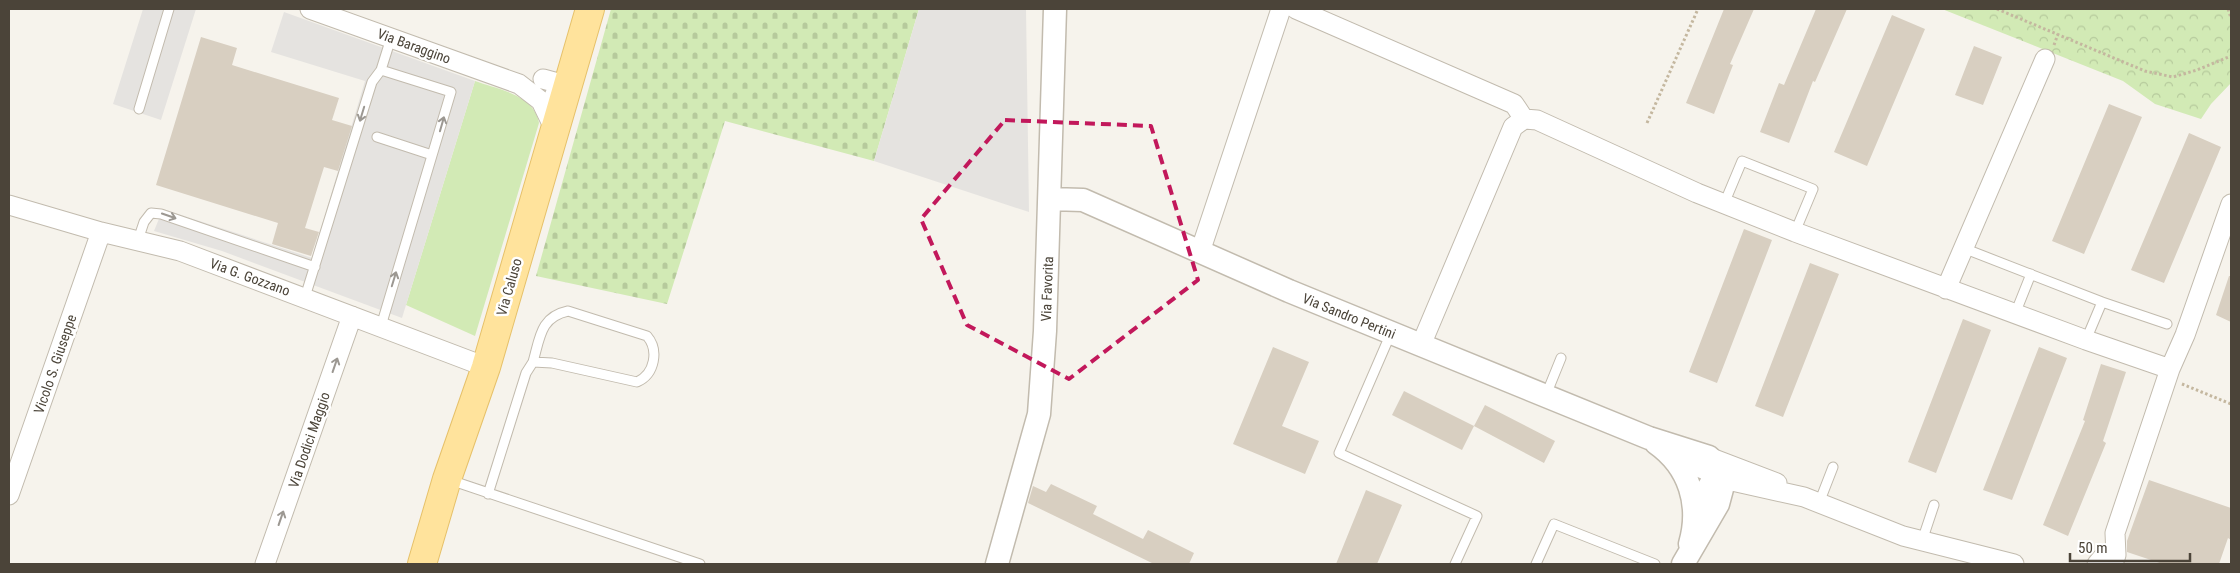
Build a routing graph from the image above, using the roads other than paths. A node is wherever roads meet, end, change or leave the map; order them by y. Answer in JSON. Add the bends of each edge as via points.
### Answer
{"nodes":[{"id":1,"x":170,"y":9,"type":"edge"},
{"id":2,"x":310,"y":9,"type":"edge"},
{"id":3,"x":590,"y":9,"type":"edge"},
{"id":4,"x":1055,"y":9,"type":"edge"},
{"id":5,"x":1282,"y":9,"type":"edge"},
{"id":6,"x":1296,"y":9,"type":"edge"},
{"id":7,"x":391,"y":38,"type":"junction"},
{"id":8,"x":2045,"y":59,"type":"dead end"},
{"id":9,"x":381,"y":70,"type":"junction"},
{"id":10,"x":540,"y":87,"type":"junction"},
{"id":11,"x":139,"y":109,"type":"dead end"},
{"id":12,"x":1524,"y":118,"type":"junction"},
{"id":13,"x":377,"y":137,"type":"dead end"},
{"id":14,"x":432,"y":155,"type":"junction"},
{"id":15,"x":1050,"y":199,"type":"junction"},
{"id":16,"x":1724,"y":204,"type":"junction"},
{"id":17,"x":2231,"y":204,"type":"edge"},
{"id":18,"x":9,"y":205,"type":"edge"},
{"id":19,"x":101,"y":232,"type":"junction"},
{"id":20,"x":1795,"y":232,"type":"junction"},
{"id":21,"x":138,"y":240,"type":"junction"},
{"id":22,"x":1963,"y":248,"type":"junction"},
{"id":23,"x":1200,"y":252,"type":"junction"},
{"id":24,"x":315,"y":267,"type":"junction"},
{"id":25,"x":2031,"y":274,"type":"junction"},
{"id":26,"x":1946,"y":289,"type":"junction"},
{"id":27,"x":305,"y":298,"type":"junction"},
{"id":28,"x":2102,"y":302,"type":"junction"},
{"id":29,"x":2015,"y":314,"type":"junction"},
{"id":30,"x":352,"y":316,"type":"junction"},
{"id":31,"x":2167,"y":324,"type":"dead end"},
{"id":32,"x":381,"y":326,"type":"junction"},
{"id":33,"x":1391,"y":332,"type":"junction"},
{"id":34,"x":2086,"y":340,"type":"junction"},
{"id":35,"x":1421,"y":346,"type":"junction"},
{"id":36,"x":1561,"y":358,"type":"dead end"},
{"id":37,"x":533,"y":362,"type":"junction"},
{"id":38,"x":486,"y":367,"type":"junction"},
{"id":39,"x":2170,"y":369,"type":"junction"},
{"id":40,"x":1546,"y":397,"type":"junction"},
{"id":41,"x":1649,"y":438,"type":"junction"},
{"id":42,"x":1674,"y":458,"type":"junction"},
{"id":43,"x":1832,"y":467,"type":"dead end"},
{"id":44,"x":1720,"y":469,"type":"junction"},
{"id":45,"x":447,"y":480,"type":"junction"},
{"id":46,"x":1755,"y":486,"type":"junction"},
{"id":47,"x":488,"y":494,"type":"junction"},
{"id":48,"x":9,"y":495,"type":"edge"},
{"id":49,"x":1812,"y":500,"type":"junction"},
{"id":50,"x":1934,"y":505,"type":"dead end"},
{"id":51,"x":1703,"y":514,"type":"junction"},
{"id":52,"x":1922,"y":541,"type":"junction"},
{"id":53,"x":1685,"y":561,"type":"edge"},
{"id":54,"x":2108,"y":562,"type":"edge"},
{"id":55,"x":265,"y":564,"type":"edge"},
{"id":56,"x":422,"y":564,"type":"edge"},
{"id":57,"x":700,"y":564,"type":"edge"},
{"id":58,"x":997,"y":564,"type":"edge"},
{"id":59,"x":1455,"y":564,"type":"edge"},
{"id":60,"x":1536,"y":564,"type":"edge"},
{"id":61,"x":1655,"y":564,"type":"edge"},
{"id":62,"x":2014,"y":564,"type":"edge"}],
"edges":[{"from":1,"to":11,"type":"lane"},
{"from":2,"to":7,"type":"street","name":"Via Baraggino"},
{"from":3,"to":10,"type":"main road","name":"Via Caluso","via":[[574,65]]},
{"from":4,"to":15,"type":"street","name":"Via Favorita"},
{"from":5,"to":23,"type":"street"},
{"from":6,"to":12,"type":"street","via":[[1514,104]]},
{"from":7,"to":9,"type":"lane"},
{"from":7,"to":10,"type":"street","name":"Via Baraggino"},
{"from":8,"to":22,"type":"street"},
{"from":14,"to":9,"type":"lane","one_way":true,"via":[[451,92]]},
{"from":9,"to":24,"type":"lane","one_way":true,"via":[[372,82]]},
{"from":10,"to":38,"type":"main road","name":"Via Caluso","via":[[555,130]]},
{"from":12,"to":16,"type":"street","via":[[1538,120]]},
{"from":12,"to":35,"type":"street","via":[[1513,127]]},
{"from":13,"to":14,"type":"lane"},
{"from":32,"to":14,"type":"lane","one_way":true},
{"from":15,"to":23,"type":"street","name":"Via Sandro Pertini","via":[[1083,200]]},
{"from":15,"to":58,"type":"street","name":"Via Favorita","via":[[1046,331],[1039,414]]},
{"from":16,"to":20,"type":"street"},
{"from":16,"to":20,"type":"lane","via":[[1742,160],[1813,189]]},
{"from":17,"to":39,"type":"street"},
{"from":18,"to":19,"type":"street","name":"Via G. Gozzano"},
{"from":19,"to":21,"type":"street","name":"Via G. Gozzano"},
{"from":19,"to":48,"type":"street","name":"Vicolo S. Giuseppe"},
{"from":20,"to":26,"type":"street"},
{"from":21,"to":24,"type":"lane","one_way":true,"via":[[151,213],[161,214]]},
{"from":21,"to":27,"type":"street","name":"Via G. Gozzano","via":[[180,251]]},
{"from":22,"to":25,"type":"lane"},
{"from":22,"to":26,"type":"street"},
{"from":23,"to":33,"type":"street","name":"Via Sandro Pertini"},
{"from":24,"to":27,"type":"lane"},
{"from":25,"to":28,"type":"lane"},
{"from":25,"to":29,"type":"lane"},
{"from":26,"to":29,"type":"street"},
{"from":27,"to":30,"type":"street","name":"Via G. Gozzano"},
{"from":28,"to":31,"type":"lane"},
{"from":28,"to":34,"type":"lane"},
{"from":29,"to":34,"type":"street"},
{"from":30,"to":32,"type":"street","name":"Via G. Gozzano"},
{"from":55,"to":30,"type":"street","name":"Via Dodici Maggio","one_way":true},
{"from":32,"to":38,"type":"street","name":"Via G. Gozzano"},
{"from":33,"to":35,"type":"street","name":"Via Sandro Pertini"},
{"from":33,"to":59,"type":"lane","via":[[1339,452],[1476,516]]},
{"from":34,"to":39,"type":"street"},
{"from":35,"to":40,"type":"street","name":"Via Sandro Pertini"},
{"from":36,"to":40,"type":"lane"},
{"from":37,"to":37,"type":"lane","via":[[552,362],[638,382],[644,379],[655,352],[648,336],[568,311],[554,314],[544,324]]},
{"from":37,"to":47,"type":"lane","via":[[526,374]]},
{"from":38,"to":45,"type":"main road","name":"Via Caluso"},
{"from":39,"to":54,"type":"street"},
{"from":40,"to":41,"type":"street","name":"Via Sandro Pertini"},
{"from":41,"to":42,"type":"street"},
{"from":41,"to":44,"type":"street"},
{"from":42,"to":44,"type":"street"},
{"from":42,"to":51,"type":"street"},
{"from":43,"to":49,"type":"lane"},
{"from":44,"to":46,"type":"street"},
{"from":44,"to":49,"type":"street","via":[[1769,479]]},
{"from":44,"to":51,"type":"street","via":[[1722,490]]},
{"from":45,"to":47,"type":"lane"},
{"from":45,"to":56,"type":"main road","name":"Via Caluso"},
{"from":46,"to":49,"type":"street"},
{"from":46,"to":51,"type":"street","via":[[1740,491]]},
{"from":47,"to":57,"type":"lane"},
{"from":49,"to":52,"type":"street"},
{"from":50,"to":52,"type":"lane"},
{"from":51,"to":53,"type":"street"},
{"from":52,"to":62,"type":"street"},
{"from":60,"to":61,"type":"lane","via":[[1554,524]]}]}
